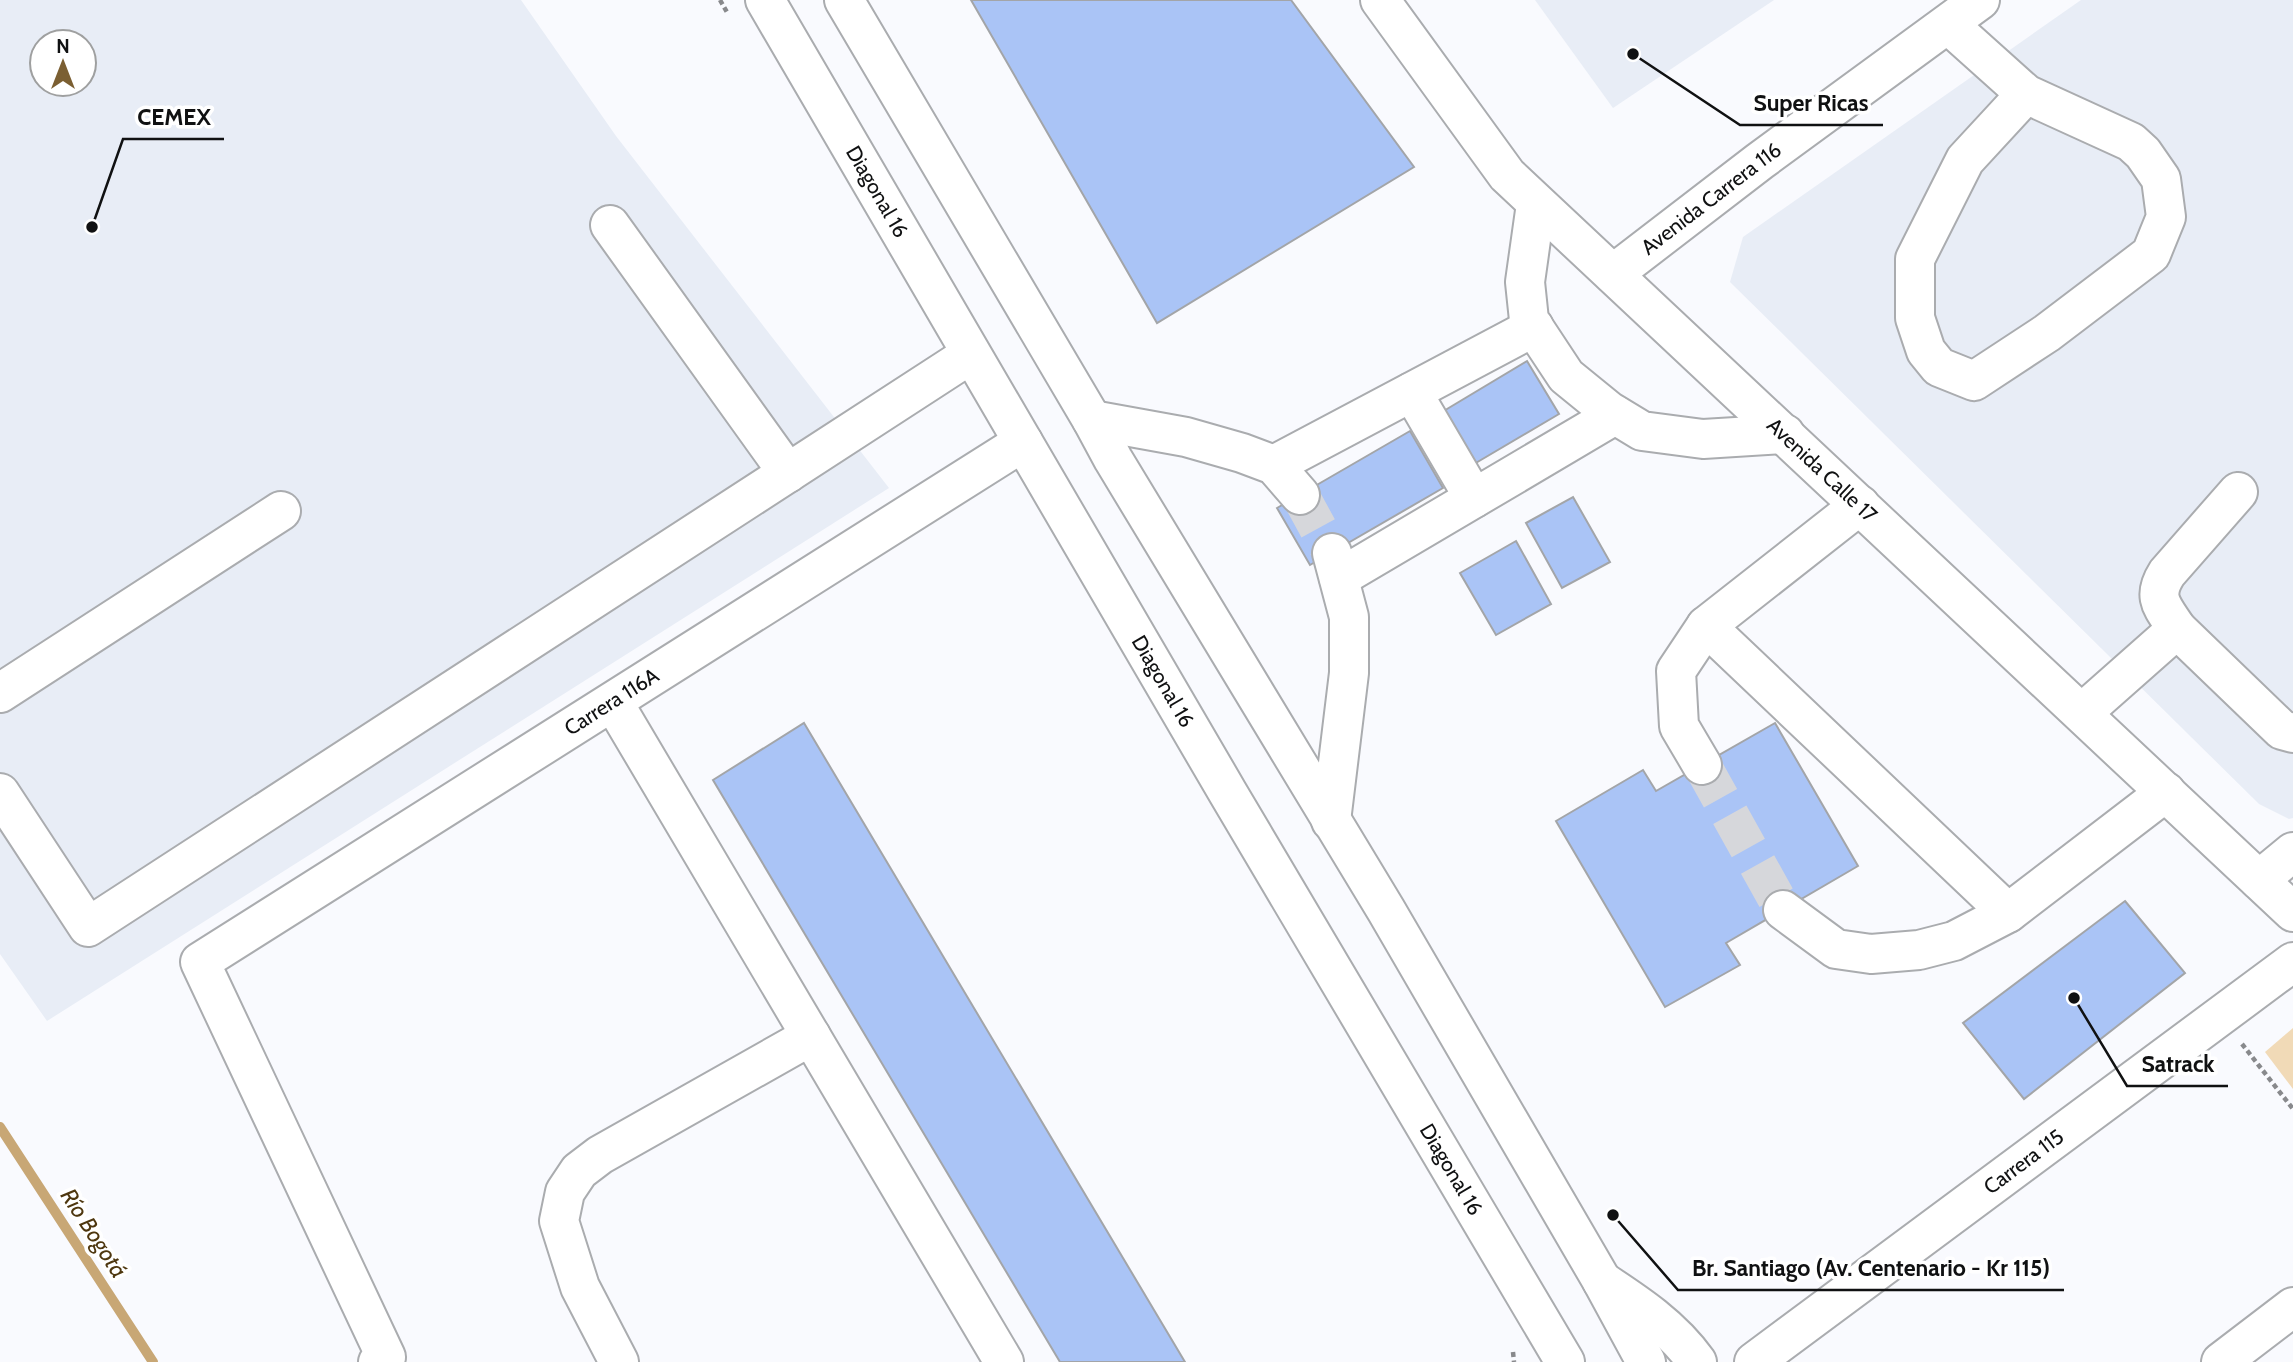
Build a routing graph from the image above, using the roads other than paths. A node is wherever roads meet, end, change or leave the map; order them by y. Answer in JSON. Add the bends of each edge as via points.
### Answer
{"nodes":[{"id":1,"x":765,"y":0,"type":"edge"},
{"id":2,"x":844,"y":0,"type":"edge"},
{"id":3,"x":1380,"y":0,"type":"edge"},
{"id":4,"x":1980,"y":0,"type":"edge"},
{"id":5,"x":1949,"y":24,"type":"junction"},
{"id":6,"x":2026,"y":94,"type":"junction"},
{"id":7,"x":1536,"y":204,"type":"junction"},
{"id":8,"x":610,"y":225,"type":"dead end"},
{"id":9,"x":1613,"y":274,"type":"junction"},
{"id":10,"x":1534,"y":327,"type":"junction"},
{"id":11,"x":971,"y":354,"type":"junction"},
{"id":12,"x":1412,"y":392,"type":"junction"},
{"id":13,"x":1615,"y":415,"type":"junction"},
{"id":14,"x":1092,"y":420,"type":"junction"},
{"id":15,"x":1785,"y":435,"type":"junction"},
{"id":16,"x":1023,"y":442,"type":"junction"},
{"id":17,"x":1274,"y":465,"type":"junction"},
{"id":18,"x":788,"y":473,"type":"junction"},
{"id":19,"x":2238,"y":492,"type":"dead end"},
{"id":20,"x":1300,"y":495,"type":"tunnel mouth"},
{"id":21,"x":1474,"y":498,"type":"junction"},
{"id":22,"x":1860,"y":505,"type":"junction"},
{"id":23,"x":281,"y":511,"type":"dead end"},
{"id":24,"x":1706,"y":626,"type":"junction"},
{"id":25,"x":2177,"y":629,"type":"junction"},
{"id":26,"x":0,"y":693,"type":"edge"},
{"id":27,"x":613,"y":702,"type":"junction"},
{"id":28,"x":2082,"y":713,"type":"junction"},
{"id":29,"x":2293,"y":733,"type":"edge"},
{"id":30,"x":1702,"y":765,"type":"tunnel mouth"},
{"id":31,"x":2166,"y":792,"type":"junction"},
{"id":32,"x":0,"y":793,"type":"edge"},
{"id":33,"x":1331,"y":821,"type":"junction"},
{"id":34,"x":2293,"y":852,"type":"edge"},
{"id":35,"x":2259,"y":880,"type":"junction"},
{"id":36,"x":1783,"y":910,"type":"tunnel mouth"},
{"id":37,"x":2293,"y":912,"type":"edge"},
{"id":38,"x":2008,"y":913,"type":"junction"},
{"id":39,"x":2293,"y":962,"type":"edge"},
{"id":40,"x":811,"y":1036,"type":"junction"},
{"id":41,"x":1602,"y":1280,"type":"junction"},
{"id":42,"x":2293,"y":1307,"type":"edge"},
{"id":43,"x":1756,"y":1360,"type":"edge"},
{"id":44,"x":378,"y":1362,"type":"edge"},
{"id":45,"x":619,"y":1362,"type":"edge"},
{"id":46,"x":1004,"y":1362,"type":"edge"},
{"id":47,"x":1565,"y":1362,"type":"edge"},
{"id":48,"x":1646,"y":1362,"type":"edge"},
{"id":49,"x":1697,"y":1362,"type":"edge"},
{"id":50,"x":2221,"y":1362,"type":"edge"}],
"edges":[{"from":1,"to":11,"type":"main road","name":"Diagonal 16"},
{"from":2,"to":14,"type":"main road"},
{"from":3,"to":7,"type":"main road","name":"Avenida Calle 17","via":[[1478,139]]},
{"from":4,"to":5,"type":"main road","name":"Avenida Carrera 116"},
{"from":5,"to":6,"type":"main road"},
{"from":5,"to":9,"type":"main road","name":"Avenida Carrera 116"},
{"from":6,"to":6,"type":"main road","via":[[2131,142],[2161,179],[2166,217],[2151,254],[2047,333],[1974,381],[1939,367],[1926,351],[1915,318],[1915,259],[1965,160]]},
{"from":7,"to":9,"type":"main road","name":"Avenida Calle 17"},
{"from":7,"to":10,"type":"main road","via":[[1525,282],[1529,320]]},
{"from":8,"to":18,"type":"main road"},
{"from":9,"to":15,"type":"main road","name":"Avenida Calle 17"},
{"from":10,"to":12,"type":"main road"},
{"from":10,"to":13,"type":"main road","via":[[1566,376]]},
{"from":11,"to":16,"type":"main road","name":"Diagonal 16"},
{"from":11,"to":18,"type":"main road"},
{"from":12,"to":17,"type":"main road"},
{"from":12,"to":21,"type":"main road"},
{"from":13,"to":15,"type":"main road","via":[[1642,431],[1703,439]]},
{"from":13,"to":21,"type":"main road"},
{"from":14,"to":17,"type":"main road","via":[[1186,437]]},
{"from":14,"to":33,"type":"main road"},
{"from":15,"to":22,"type":"main road","name":"Avenida Calle 17"},
{"from":16,"to":27,"type":"main road","name":"Carrera 116A"},
{"from":16,"to":47,"type":"main road","name":"Diagonal 16"},
{"from":17,"to":20,"type":"main road"},
{"from":18,"to":32,"type":"main road","via":[[88,927]]},
{"from":19,"to":25,"type":"main road","via":[[2160,585],[2158,598]]},
{"from":21,"to":33,"type":"main road","via":[[1335,565],[1349,617],[1349,673]]},
{"from":22,"to":24,"type":"main road"},
{"from":22,"to":28,"type":"main road","name":"Avenida Calle 17"},
{"from":23,"to":26,"type":"main road"},
{"from":24,"to":30,"type":"main road","via":[[1676,671],[1679,726]]},
{"from":24,"to":38,"type":"main road"},
{"from":25,"to":28,"type":"main road"},
{"from":25,"to":29,"type":"main road","via":[[2282,730]]},
{"from":27,"to":40,"type":"main road"},
{"from":27,"to":44,"type":"main road","name":"Carrera 116A","via":[[200,962],[386,1357]]},
{"from":28,"to":31,"type":"main road","name":"Avenida Calle 17"},
{"from":31,"to":35,"type":"main road","name":"Avenida Calle 17"},
{"from":31,"to":38,"type":"main road"},
{"from":33,"to":41,"type":"main road"},
{"from":34,"to":35,"type":"main road"},
{"from":35,"to":37,"type":"main road","name":"Avenida Calle 17"},
{"from":36,"to":38,"type":"main road","via":[[1836,949],[1871,954],[1954,941]]},
{"from":39,"to":43,"type":"main road","name":"Carrera 115"},
{"from":40,"to":45,"type":"main road","via":[[600,1155],[579,1171],[565,1192],[559,1221],[580,1287]]},
{"from":40,"to":46,"type":"main road"},
{"from":41,"to":48,"type":"main road"},
{"from":41,"to":49,"type":"main road","via":[[1642,1307]]},
{"from":42,"to":50,"type":"main road"}]}
